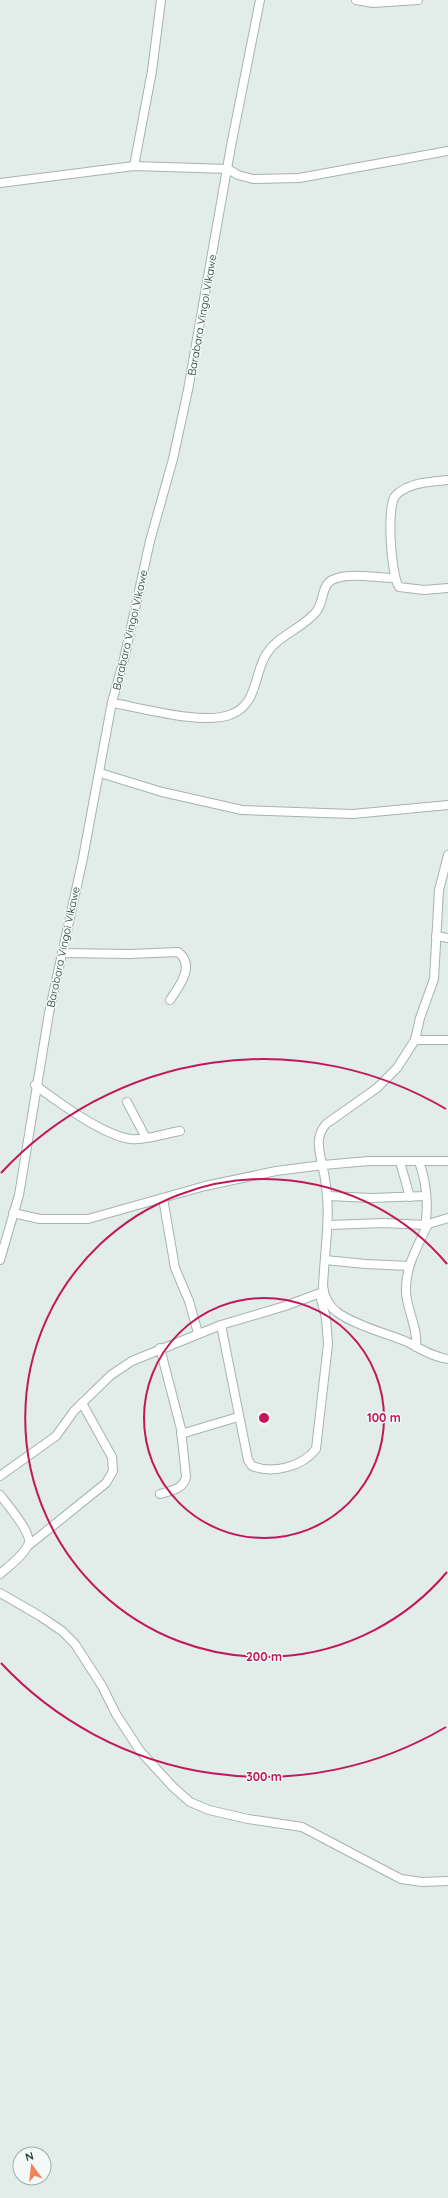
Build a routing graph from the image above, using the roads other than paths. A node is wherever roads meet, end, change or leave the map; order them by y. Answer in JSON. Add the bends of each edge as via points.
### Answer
{"nodes":[{"id":1,"x":161,"y":0,"type":"edge"},
{"id":2,"x":260,"y":0,"type":"edge"},
{"id":3,"x":356,"y":0,"type":"edge"},
{"id":4,"x":418,"y":0,"type":"edge"},
{"id":5,"x":448,"y":151,"type":"edge"},
{"id":6,"x":134,"y":166,"type":"junction"},
{"id":7,"x":228,"y":169,"type":"junction"},
{"id":8,"x":0,"y":183,"type":"edge"},
{"id":9,"x":448,"y":480,"type":"edge"},
{"id":10,"x":395,"y":578,"type":"junction"},
{"id":11,"x":448,"y":588,"type":"edge"},
{"id":12,"x":113,"y":703,"type":"junction"},
{"id":13,"x":100,"y":773,"type":"junction"},
{"id":14,"x":448,"y":805,"type":"edge"},
{"id":15,"x":448,"y":855,"type":"edge"},
{"id":16,"x":440,"y":883,"type":"junction"},
{"id":17,"x":448,"y":887,"type":"edge"},
{"id":18,"x":436,"y":936,"type":"junction"},
{"id":19,"x":448,"y":938,"type":"edge"},
{"id":20,"x":62,"y":953,"type":"junction"},
{"id":21,"x":170,"y":1000,"type":"dead end"},
{"id":22,"x":415,"y":1040,"type":"junction"},
{"id":23,"x":448,"y":1040,"type":"edge"},
{"id":24,"x":35,"y":1086,"type":"junction"},
{"id":25,"x":127,"y":1102,"type":"dead end"},
{"id":26,"x":180,"y":1131,"type":"dead end"},
{"id":27,"x":146,"y":1138,"type":"junction"},
{"id":28,"x":448,"y":1161,"type":"edge"},
{"id":29,"x":400,"y":1162,"type":"junction"},
{"id":30,"x":419,"y":1162,"type":"junction"},
{"id":31,"x":323,"y":1165,"type":"junction"},
{"id":32,"x":328,"y":1196,"type":"junction"},
{"id":33,"x":425,"y":1196,"type":"junction"},
{"id":34,"x":410,"y":1197,"type":"junction"},
{"id":35,"x":163,"y":1198,"type":"junction"},
{"id":36,"x":13,"y":1213,"type":"junction"},
{"id":37,"x":448,"y":1218,"type":"edge"},
{"id":38,"x":426,"y":1224,"type":"junction"},
{"id":39,"x":329,"y":1225,"type":"junction"},
{"id":40,"x":0,"y":1260,"type":"edge"},
{"id":41,"x":325,"y":1260,"type":"junction"},
{"id":42,"x":408,"y":1266,"type":"junction"},
{"id":43,"x":321,"y":1294,"type":"junction"},
{"id":44,"x":220,"y":1325,"type":"junction"},
{"id":45,"x":198,"y":1333,"type":"junction"},
{"id":46,"x":416,"y":1347,"type":"junction"},
{"id":47,"x":160,"y":1348,"type":"junction"},
{"id":48,"x":448,"y":1359,"type":"edge"},
{"id":49,"x":82,"y":1403,"type":"junction"},
{"id":50,"x":238,"y":1417,"type":"junction"},
{"id":51,"x":181,"y":1434,"type":"junction"},
{"id":52,"x":0,"y":1476,"type":"edge"},
{"id":53,"x":160,"y":1494,"type":"dead end"},
{"id":54,"x":0,"y":1495,"type":"edge"},
{"id":55,"x":29,"y":1545,"type":"junction"},
{"id":56,"x":0,"y":1574,"type":"edge"},
{"id":57,"x":0,"y":1593,"type":"edge"},
{"id":58,"x":448,"y":1882,"type":"edge"}],
"edges":[{"from":1,"to":6,"type":"street","via":[[152,71]]},
{"from":2,"to":7,"type":"street","name":"Barabara Vingoi Vikawe"},
{"from":3,"to":4,"type":"street"},
{"from":5,"to":7,"type":"street","via":[[299,178],[253,179]]},
{"from":6,"to":7,"type":"street"},
{"from":6,"to":8,"type":"street"},
{"from":7,"to":12,"type":"street","name":"Barabara Vingoi Vikawe","via":[[174,459],[150,541]]},
{"from":9,"to":10,"type":"street","via":[[420,483],[402,489],[394,496],[390,509],[390,554]]},
{"from":10,"to":11,"type":"street","via":[[399,587],[410,590]]},
{"from":10,"to":12,"type":"street","via":[[346,577],[328,583],[317,612],[267,653],[252,694],[233,714],[223,717],[189,717]]},
{"from":12,"to":13,"type":"street","name":"Barabara Vingoi Vikawe"},
{"from":13,"to":14,"type":"street","via":[[162,792],[242,810],[354,814]]},
{"from":13,"to":20,"type":"street","name":"Barabara Vingoi Vikawe"},
{"from":15,"to":16,"type":"street"},
{"from":16,"to":17,"type":"street"},
{"from":16,"to":18,"type":"street"},
{"from":18,"to":19,"type":"street"},
{"from":18,"to":22,"type":"street","via":[[434,979]]},
{"from":20,"to":21,"type":"street","via":[[178,952],[184,958],[185,973]]},
{"from":20,"to":24,"type":"street","name":"Barabara Vingoi Vikawe"},
{"from":22,"to":23,"type":"street"},
{"from":22,"to":31,"type":"street","via":[[397,1068],[377,1088],[333,1118],[320,1131],[319,1151]]},
{"from":24,"to":27,"type":"street","via":[[98,1127],[132,1140]]},
{"from":24,"to":36,"type":"street","name":"Barabara Vingoi Vikawe"},
{"from":25,"to":27,"type":"street"},
{"from":26,"to":27,"type":"street"},
{"from":28,"to":30,"type":"street"},
{"from":29,"to":30,"type":"street"},
{"from":29,"to":31,"type":"street"},
{"from":29,"to":34,"type":"street"},
{"from":30,"to":33,"type":"street","via":[[424,1174]]},
{"from":31,"to":32,"type":"street"},
{"from":31,"to":35,"type":"street","via":[[239,1178]]},
{"from":32,"to":34,"type":"street"},
{"from":32,"to":39,"type":"street"},
{"from":33,"to":34,"type":"street"},
{"from":33,"to":38,"type":"street"},
{"from":35,"to":36,"type":"street","via":[[88,1219],[40,1219]]},
{"from":35,"to":45,"type":"street","via":[[175,1268],[189,1301]]},
{"from":36,"to":40,"type":"street","name":"Barabara Vingoi Vikawe"},
{"from":37,"to":38,"type":"street"},
{"from":38,"to":39,"type":"street"},
{"from":38,"to":42,"type":"street"},
{"from":39,"to":41,"type":"street"},
{"from":41,"to":42,"type":"street"},
{"from":41,"to":43,"type":"street"},
{"from":42,"to":46,"type":"street","via":[[406,1292],[416,1330]]},
{"from":43,"to":44,"type":"street"},
{"from":43,"to":46,"type":"street","via":[[338,1313]]},
{"from":43,"to":50,"type":"street","via":[[325,1308],[328,1344],[316,1449],[310,1457],[286,1467],[270,1470],[252,1466],[245,1451]]},
{"from":44,"to":45,"type":"street"},
{"from":44,"to":50,"type":"street"},
{"from":45,"to":47,"type":"street"},
{"from":46,"to":48,"type":"street"},
{"from":47,"to":49,"type":"street","via":[[119,1369]]},
{"from":47,"to":51,"type":"street"},
{"from":49,"to":52,"type":"street","via":[[56,1436]]},
{"from":49,"to":55,"type":"street","via":[[112,1457],[114,1465],[111,1475],[106,1484]]},
{"from":50,"to":51,"type":"street"},
{"from":51,"to":53,"type":"street","via":[[186,1482],[179,1488]]},
{"from":54,"to":55,"type":"street","via":[[28,1535]]},
{"from":55,"to":56,"type":"street"},
{"from":57,"to":58,"type":"street","via":[[62,1630],[75,1644],[140,1751],[190,1802],[209,1810],[248,1819],[302,1827],[401,1879]]}]}
